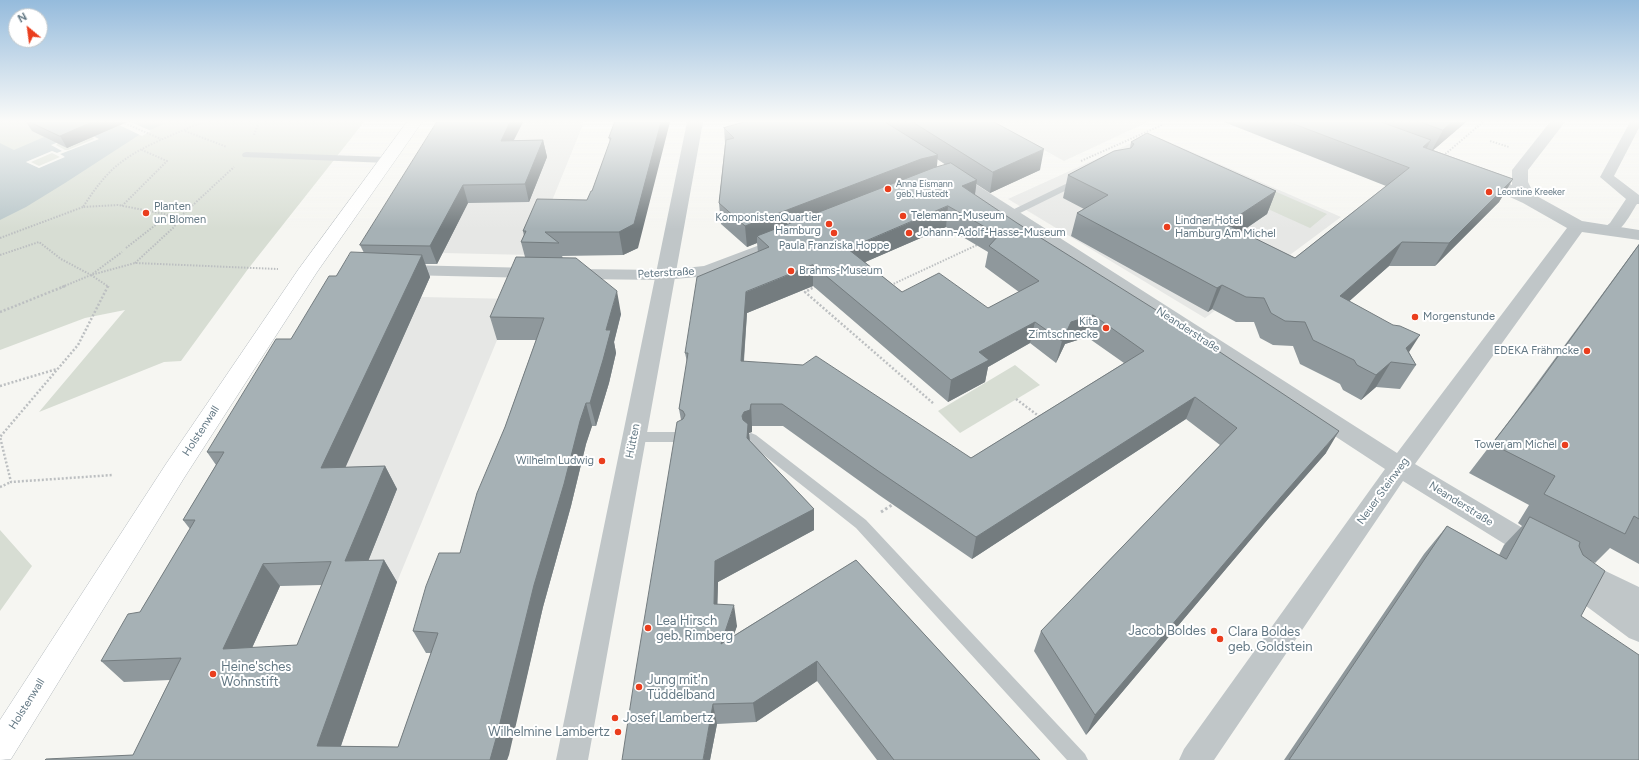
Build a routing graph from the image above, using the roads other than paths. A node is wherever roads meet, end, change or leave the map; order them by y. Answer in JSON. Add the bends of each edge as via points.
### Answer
{"nodes":[{"id":1,"x":316,"y":157,"type":"edge"},
{"id":2,"x":389,"y":157,"type":"edge"},
{"id":3,"x":688,"y":157,"type":"edge"},
{"id":4,"x":1530,"y":157,"type":"edge"},
{"id":5,"x":1618,"y":157,"type":"edge"},
{"id":6,"x":387,"y":160,"type":"junction"},
{"id":7,"x":1437,"y":162,"type":"edge"},
{"id":8,"x":941,"y":174,"type":"edge"},
{"id":9,"x":1086,"y":177,"type":"edge"},
{"id":10,"x":1529,"y":199,"type":"junction"},
{"id":11,"x":1636,"y":199,"type":"edge"},
{"id":12,"x":1011,"y":214,"type":"junction"},
{"id":13,"x":1577,"y":226,"type":"junction"},
{"id":14,"x":1608,"y":230,"type":"junction"},
{"id":15,"x":1639,"y":235,"type":"edge"},
{"id":16,"x":794,"y":236,"type":"edge"},
{"id":17,"x":386,"y":270,"type":"edge"},
{"id":18,"x":544,"y":273,"type":"edge"},
{"id":19,"x":560,"y":274,"type":"edge"},
{"id":20,"x":665,"y":275,"type":"junction"},
{"id":21,"x":634,"y":437,"type":"junction"},
{"id":22,"x":681,"y":437,"type":"edge"},
{"id":23,"x":751,"y":438,"type":"dead end"},
{"id":24,"x":1400,"y":467,"type":"junction"},
{"id":25,"x":1512,"y":535,"type":"junction"},
{"id":26,"x":1639,"y":601,"type":"edge"},
{"id":27,"x":1639,"y":629,"type":"edge"},
{"id":28,"x":0,"y":748,"type":"edge"},
{"id":29,"x":572,"y":760,"type":"edge"},
{"id":30,"x":1079,"y":760,"type":"edge"},
{"id":31,"x":1195,"y":760,"type":"edge"}],
"edges":[{"from":1,"to":6,"type":"lane"},
{"from":2,"to":6,"type":"main road","name":"Holstenwall"},
{"from":3,"to":20,"type":"street","name":"Hütten"},
{"from":4,"to":10,"type":"street","via":[[1518,177],[1520,187]]},
{"from":5,"to":11,"type":"street","via":[[1608,177]]},
{"from":6,"to":28,"type":"main road","name":"Holstenwall","via":[[308,270],[175,471]]},
{"from":7,"to":10,"type":"street","via":[[1490,181]]},
{"from":8,"to":12,"type":"street","name":"Neanderstraße"},
{"from":9,"to":12,"type":"lane"},
{"from":10,"to":13,"type":"street"},
{"from":11,"to":14,"type":"street","via":[[1615,226]]},
{"from":12,"to":24,"type":"street","name":"Neanderstraße"},
{"from":13,"to":14,"type":"street"},
{"from":13,"to":24,"type":"street","name":"Neuer Steinweg"},
{"from":14,"to":15,"type":"street"},
{"from":16,"to":20,"type":"street","name":"Peterstraße","via":[[707,271]]},
{"from":17,"to":18,"type":"street"},
{"from":19,"to":20,"type":"street","name":"Peterstraße"},
{"from":20,"to":21,"type":"street","name":"Hütten"},
{"from":21,"to":22,"type":"lane"},
{"from":21,"to":29,"type":"street","name":"Hütten"},
{"from":23,"to":30,"type":"lane","via":[[861,524]]},
{"from":24,"to":25,"type":"street","name":"Neanderstraße"},
{"from":24,"to":31,"type":"street","name":"Neuer Steinweg"},
{"from":25,"to":26,"type":"street","name":"Neanderstraße"},
{"from":25,"to":27,"type":"street","name":"Neanderstraße"}]}
